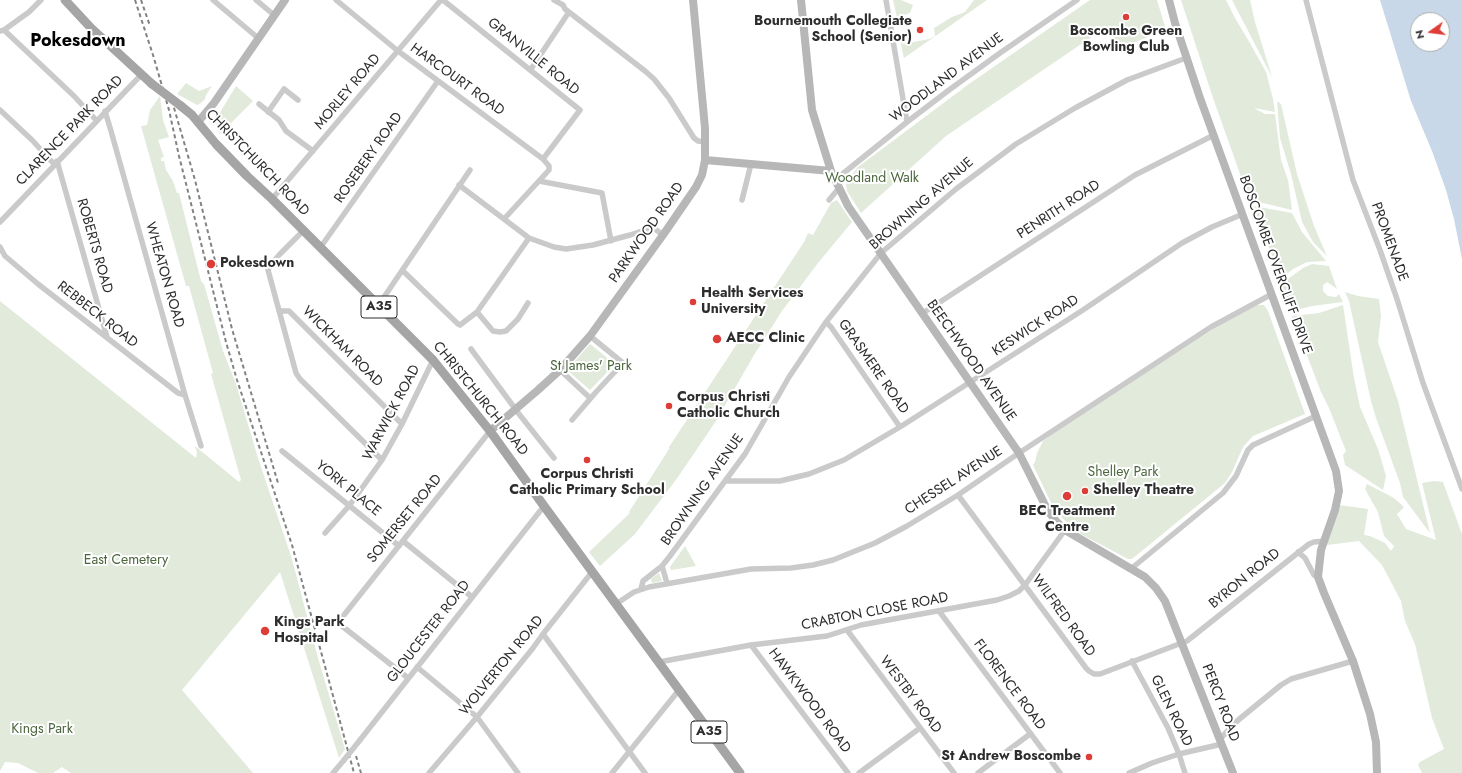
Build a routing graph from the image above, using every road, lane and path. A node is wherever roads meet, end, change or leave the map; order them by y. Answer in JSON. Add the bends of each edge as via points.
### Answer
{"nodes":[{"id":1,"x":42,"y":0,"type":"edge"},
{"id":2,"x":65,"y":0,"type":"edge"},
{"id":3,"x":213,"y":0,"type":"edge"},
{"id":4,"x":256,"y":0,"type":"edge"},
{"id":5,"x":285,"y":0,"type":"edge"},
{"id":6,"x":336,"y":0,"type":"edge"},
{"id":7,"x":442,"y":0,"type":"edge"},
{"id":8,"x":554,"y":0,"type":"edge"},
{"id":9,"x":693,"y":0,"type":"edge"},
{"id":10,"x":801,"y":0,"type":"edge"},
{"id":11,"x":886,"y":0,"type":"edge"},
{"id":12,"x":1077,"y":0,"type":"edge"},
{"id":13,"x":1169,"y":0,"type":"edge"},
{"id":14,"x":1306,"y":0,"type":"edge"},
{"id":15,"x":565,"y":2,"type":"edge"},
{"id":16,"x":569,"y":12,"type":"junction"},
{"id":17,"x":274,"y":15,"type":"junction"},
{"id":18,"x":2,"y":30,"type":"edge"},
{"id":19,"x":258,"y":38,"type":"junction"},
{"id":20,"x":398,"y":52,"type":"junction"},
{"id":21,"x":1186,"y":58,"type":"junction"},
{"id":22,"x":531,"y":69,"type":"junction"},
{"id":23,"x":141,"y":74,"type":"junction"},
{"id":24,"x":438,"y":81,"type":"junction"},
{"id":25,"x":298,"y":100,"type":"dead end"},
{"id":26,"x":259,"y":104,"type":"dead end"},
{"id":27,"x":0,"y":110,"type":"edge"},
{"id":28,"x":105,"y":112,"type":"junction"},
{"id":29,"x":268,"y":112,"type":"junction"},
{"id":30,"x":96,"y":120,"type":"junction"},
{"id":31,"x":198,"y":122,"type":"junction"},
{"id":32,"x":907,"y":122,"type":"junction"},
{"id":33,"x":1214,"y":136,"type":"junction"},
{"id":34,"x":705,"y":142,"type":"junction"},
{"id":35,"x":313,"y":151,"type":"junction"},
{"id":36,"x":543,"y":159,"type":"junction"},
{"id":37,"x":705,"y":160,"type":"junction"},
{"id":38,"x":56,"y":163,"type":"junction"},
{"id":39,"x":751,"y":164,"type":"junction"},
{"id":40,"x":470,"y":170,"type":"dead end"},
{"id":41,"x":831,"y":171,"type":"junction"},
{"id":42,"x":835,"y":180,"type":"junction"},
{"id":43,"x":538,"y":181,"type":"junction"},
{"id":44,"x":459,"y":185,"type":"junction"},
{"id":45,"x":839,"y":188,"type":"junction"},
{"id":46,"x":272,"y":199,"type":"junction"},
{"id":47,"x":742,"y":200,"type":"dead end"},
{"id":48,"x":829,"y":200,"type":"dead end"},
{"id":49,"x":1243,"y":214,"type":"junction"},
{"id":50,"x":504,"y":219,"type":"junction"},
{"id":51,"x":0,"y":222,"type":"edge"},
{"id":52,"x":303,"y":231,"type":"junction"},
{"id":53,"x":663,"y":235,"type":"junction"},
{"id":54,"x":529,"y":238,"type":"junction"},
{"id":55,"x":611,"y":241,"type":"junction"},
{"id":56,"x":0,"y":247,"type":"edge"},
{"id":57,"x":320,"y":248,"type":"junction"},
{"id":58,"x":881,"y":253,"type":"junction"},
{"id":59,"x":403,"y":271,"type":"junction"},
{"id":60,"x":1272,"y":294,"type":"junction"},
{"id":61,"x":528,"y":303,"type":"dead end"},
{"id":62,"x":378,"y":306,"type":"junction"},
{"id":63,"x":279,"y":311,"type":"junction"},
{"id":64,"x":477,"y":312,"type":"junction"},
{"id":65,"x":923,"y":313,"type":"junction"},
{"id":66,"x":826,"y":322,"type":"junction"},
{"id":67,"x":590,"y":336,"type":"junction"},
{"id":68,"x":107,"y":338,"type":"junction"},
{"id":69,"x":471,"y":349,"type":"dead end"},
{"id":70,"x":433,"y":360,"type":"junction"},
{"id":71,"x":560,"y":370,"type":"junction"},
{"id":72,"x":971,"y":382,"type":"junction"},
{"id":73,"x":185,"y":395,"type":"junction"},
{"id":74,"x":590,"y":398,"type":"junction"},
{"id":75,"x":516,"y":409,"type":"junction"},
{"id":76,"x":1316,"y":416,"type":"junction"},
{"id":77,"x":572,"y":420,"type":"dead end"},
{"id":78,"x":402,"y":424,"type":"junction"},
{"id":79,"x":900,"y":427,"type":"junction"},
{"id":80,"x":490,"y":431,"type":"junction"},
{"id":81,"x":201,"y":446,"type":"dead end"},
{"id":82,"x":282,"y":451,"type":"dead end"},
{"id":83,"x":1019,"y":453,"type":"junction"},
{"id":84,"x":554,"y":458,"type":"dead end"},
{"id":85,"x":382,"y":460,"type":"junction"},
{"id":86,"x":726,"y":481,"type":"junction"},
{"id":87,"x":1462,"y":488,"type":"edge"},
{"id":88,"x":958,"y":495,"type":"junction"},
{"id":89,"x":349,"y":506,"type":"junction"},
{"id":90,"x":544,"y":506,"type":"junction"},
{"id":91,"x":1065,"y":530,"type":"junction"},
{"id":92,"x":325,"y":533,"type":"dead end"},
{"id":93,"x":1325,"y":541,"type":"junction"},
{"id":94,"x":401,"y":543,"type":"junction"},
{"id":95,"x":1298,"y":552,"type":"junction"},
{"id":96,"x":662,"y":566,"type":"junction"},
{"id":97,"x":1132,"y":568,"type":"junction"},
{"id":98,"x":592,"y":572,"type":"junction"},
{"id":99,"x":1318,"y":577,"type":"junction"},
{"id":100,"x":667,"y":583,"type":"junction"},
{"id":101,"x":1025,"y":585,"type":"junction"},
{"id":102,"x":641,"y":589,"type":"junction"},
{"id":103,"x":472,"y":597,"type":"junction"},
{"id":104,"x":616,"y":604,"type":"junction"},
{"id":105,"x":938,"y":611,"type":"junction"},
{"id":106,"x":847,"y":630,"type":"junction"},
{"id":107,"x":543,"y":634,"type":"junction"},
{"id":108,"x":1183,"y":642,"type":"junction"},
{"id":109,"x":751,"y":644,"type":"junction"},
{"id":110,"x":1132,"y":661,"type":"junction"},
{"id":111,"x":659,"y":662,"type":"junction"},
{"id":112,"x":1353,"y":662,"type":"junction"},
{"id":113,"x":417,"y":667,"type":"junction"},
{"id":114,"x":408,"y":678,"type":"junction"},
{"id":115,"x":679,"y":690,"type":"junction"},
{"id":116,"x":477,"y":717,"type":"junction"},
{"id":117,"x":920,"y":728,"type":"junction"},
{"id":118,"x":1030,"y":734,"type":"junction"},
{"id":119,"x":1221,"y":742,"type":"junction"},
{"id":120,"x":629,"y":752,"type":"junction"},
{"id":121,"x":1179,"y":754,"type":"junction"},
{"id":122,"x":432,"y":772,"type":"edge"},
{"id":123,"x":333,"y":773,"type":"edge"},
{"id":124,"x":518,"y":773,"type":"edge"},
{"id":125,"x":612,"y":773,"type":"edge"},
{"id":126,"x":645,"y":773,"type":"edge"},
{"id":127,"x":740,"y":773,"type":"edge"},
{"id":128,"x":848,"y":773,"type":"edge"},
{"id":129,"x":860,"y":773,"type":"edge"},
{"id":130,"x":954,"y":773,"type":"edge"},
{"id":131,"x":978,"y":773,"type":"edge"},
{"id":132,"x":1060,"y":773,"type":"edge"},
{"id":133,"x":1129,"y":773,"type":"edge"},
{"id":134,"x":1185,"y":773,"type":"edge"},
{"id":135,"x":1233,"y":773,"type":"edge"},
{"id":136,"x":1377,"y":773,"type":"edge"}],
"edges":[{"from":1,"to":18,"type":"street"},
{"from":2,"to":23,"type":"main road","name":"CHRISTCHURCH ROAD","number":"A35","via":[[90,28]]},
{"from":3,"to":19,"type":"street"},
{"from":4,"to":17,"type":"street"},
{"from":5,"to":17,"type":"street"},
{"from":6,"to":20,"type":"street","name":"HARCOURT ROAD"},
{"from":7,"to":20,"type":"street","name":"MORLEY ROAD"},
{"from":7,"to":22,"type":"street","name":"GRANVILLE ROAD"},
{"from":8,"to":15,"type":"street"},
{"from":9,"to":34,"type":"street","name":"PARKWOOD ROAD"},
{"from":10,"to":41,"type":"street","name":"BEECHWOOD AVENUE","via":[[812,110]]},
{"from":11,"to":32,"type":"street"},
{"from":12,"to":32,"type":"street","name":"WOODLAND AVENUE"},
{"from":13,"to":21,"type":"street","name":"BOSCOMBE OVERCLIFF DRIVE"},
{"from":14,"to":87,"type":"street","name":"PROMENADE","via":[[1354,180],[1423,383]]},
{"from":15,"to":16,"type":"street","via":[[565,9]]},
{"from":16,"to":22,"type":"street"},
{"from":16,"to":34,"type":"street","via":[[654,79],[694,138]]},
{"from":17,"to":19,"type":"street"},
{"from":18,"to":30,"type":"street","via":[[74,96]]},
{"from":19,"to":31,"type":"street"},
{"from":20,"to":24,"type":"street","name":"HARCOURT ROAD"},
{"from":20,"to":35,"type":"street","name":"MORLEY ROAD"},
{"from":21,"to":33,"type":"street","name":"BOSCOMBE OVERCLIFF DRIVE"},
{"from":21,"to":58,"type":"street","name":"BROWNING AVENUE","via":[[1127,80],[1016,144],[962,185]]},
{"from":22,"to":36,"type":"street","name":"GRANVILLE ROAD","via":[[580,110]]},
{"from":23,"to":28,"type":"street","name":"CLARENCE PARK ROAD"},
{"from":23,"to":31,"type":"main road","name":"CHRISTCHURCH ROAD","number":"A35","bridge":true},
{"from":24,"to":36,"type":"street","name":"HARCOURT ROAD"},
{"from":24,"to":57,"type":"street","name":"ROSEBERY ROAD"},
{"from":25,"to":29,"type":"street","via":[[284,89]]},
{"from":26,"to":29,"type":"street"},
{"from":27,"to":38,"type":"street"},
{"from":28,"to":30,"type":"street","name":"CLARENCE PARK ROAD"},
{"from":28,"to":73,"type":"street","name":"WHEATON ROAD"},
{"from":29,"to":35,"type":"street","via":[[279,120],[286,132]]},
{"from":30,"to":38,"type":"street","name":"CLARENCE PARK ROAD"},
{"from":31,"to":46,"type":"main road","name":"CHRISTCHURCH ROAD","number":"A35","via":[[221,149]]},
{"from":32,"to":42,"type":"street","name":"WOODLAND AVENUE"},
{"from":33,"to":49,"type":"street","name":"BOSCOMBE OVERCLIFF DRIVE"},
{"from":33,"to":65,"type":"street","name":"PENRITH ROAD","via":[[1135,175]]},
{"from":34,"to":37,"type":"street","name":"PARKWOOD ROAD"},
{"from":35,"to":46,"type":"street","name":"MORLEY ROAD"},
{"from":36,"to":43,"type":"street","via":[[549,170]]},
{"from":37,"to":39,"type":"street"},
{"from":37,"to":53,"type":"street","name":"PARKWOOD ROAD","via":[[696,187]]},
{"from":38,"to":51,"type":"street","name":"CLARENCE PARK ROAD"},
{"from":38,"to":68,"type":"street","name":"ROBERTS ROAD"},
{"from":39,"to":41,"type":"street"},
{"from":39,"to":47,"type":"street"},
{"from":40,"to":44,"type":"street"},
{"from":41,"to":42,"type":"street","name":"BEECHWOOD AVENUE"},
{"from":42,"to":45,"type":"street","name":"BEECHWOOD AVENUE"},
{"from":43,"to":50,"type":"street"},
{"from":43,"to":55,"type":"street","via":[[602,193]]},
{"from":44,"to":50,"type":"street"},
{"from":44,"to":59,"type":"street"},
{"from":45,"to":48,"type":"street"},
{"from":45,"to":58,"type":"street","name":"BEECHWOOD AVENUE","via":[[848,206]]},
{"from":46,"to":52,"type":"main road","name":"CHRISTCHURCH ROAD","number":"A35"},
{"from":49,"to":60,"type":"street","name":"BOSCOMBE OVERCLIFF DRIVE"},
{"from":49,"to":72,"type":"street","name":"KESWICK ROAD","via":[[1182,242],[1084,310]]},
{"from":50,"to":54,"type":"street"},
{"from":52,"to":57,"type":"main road","name":"CHRISTCHURCH ROAD","number":"A35"},
{"from":52,"to":63,"type":"street","via":[[268,270]]},
{"from":53,"to":55,"type":"street","via":[[655,229],[648,229]]},
{"from":53,"to":67,"type":"street","name":"PARKWOOD ROAD"},
{"from":54,"to":55,"type":"street","via":[[545,245],[566,249]]},
{"from":54,"to":64,"type":"street"},
{"from":56,"to":68,"type":"street","name":"REBBECK ROAD","via":[[5,256]]},
{"from":57,"to":62,"type":"main road","name":"CHRISTCHURCH ROAD","number":"A35"},
{"from":58,"to":65,"type":"street","name":"BEECHWOOD AVENUE"},
{"from":58,"to":66,"type":"street","name":"BROWNING AVENUE"},
{"from":59,"to":62,"type":"street"},
{"from":59,"to":64,"type":"street","via":[[458,324],[463,324]]},
{"from":60,"to":76,"type":"street","name":"BOSCOMBE OVERCLIFF DRIVE"},
{"from":60,"to":83,"type":"street","name":"CHESSEL AVENUE","via":[[1210,327]]},
{"from":61,"to":64,"type":"street","via":[[506,331],[493,331]]},
{"from":62,"to":70,"type":"main road","name":"CHRISTCHURCH ROAD","number":"A35"},
{"from":63,"to":78,"type":"street","name":"WICKHAM ROAD","via":[[289,311]]},
{"from":63,"to":85,"type":"street","via":[[297,376]]},
{"from":65,"to":72,"type":"street","name":"BEECHWOOD AVENUE"},
{"from":66,"to":79,"type":"street","name":"GRASMERE ROAD"},
{"from":66,"to":86,"type":"street","name":"BROWNING AVENUE","via":[[789,377],[753,441]]},
{"from":67,"to":71,"type":"street","name":"PARKWOOD ROAD"},
{"from":67,"to":74,"type":"street","via":[[623,363]]},
{"from":68,"to":73,"type":"street","name":"REBBECK ROAD","via":[[178,393]]},
{"from":69,"to":75,"type":"street"},
{"from":70,"to":78,"type":"street","name":"WARWICK ROAD"},
{"from":70,"to":80,"type":"main road","name":"CHRISTCHURCH ROAD","number":"A35"},
{"from":71,"to":74,"type":"street"},
{"from":71,"to":75,"type":"street","name":"PARKWOOD ROAD"},
{"from":72,"to":79,"type":"street","name":"KESWICK ROAD"},
{"from":72,"to":83,"type":"street","name":"BEECHWOOD AVENUE"},
{"from":73,"to":81,"type":"street","name":"WHEATON ROAD"},
{"from":74,"to":77,"type":"street"},
{"from":75,"to":80,"type":"street","name":"PARKWOOD ROAD"},
{"from":75,"to":84,"type":"street"},
{"from":76,"to":93,"type":"street","name":"BOSCOMBE OVERCLIFF DRIVE","via":[[1338,477],[1335,510]]},
{"from":76,"to":97,"type":"street","via":[[1253,445],[1236,476],[1223,493]]},
{"from":78,"to":85,"type":"street","name":"WARWICK ROAD"},
{"from":79,"to":86,"type":"street","name":"KESWICK ROAD","via":[[844,460],[809,474],[780,481]]},
{"from":80,"to":90,"type":"main road","name":"CHRISTCHURCH ROAD","number":"A35"},
{"from":80,"to":94,"type":"street","name":"SOMERSET ROAD"},
{"from":82,"to":89,"type":"street","name":"YORK PLACE"},
{"from":83,"to":88,"type":"street","name":"CHESSEL AVENUE"},
{"from":83,"to":91,"type":"street","name":"BEECHWOOD AVENUE","via":[[1048,511]]},
{"from":85,"to":89,"type":"street","name":"WARWICK ROAD"},
{"from":86,"to":96,"type":"street","name":"BROWNING AVENUE"},
{"from":88,"to":100,"type":"street","name":"CHESSEL AVENUE","via":[[875,544],[833,560],[791,568],[751,570]]},
{"from":88,"to":101,"type":"street","name":"WILFRED ROAD"},
{"from":89,"to":92,"type":"street","name":"WARWICK ROAD"},
{"from":89,"to":94,"type":"street","name":"YORK PLACE"},
{"from":90,"to":98,"type":"main road","name":"CHRISTCHURCH ROAD","number":"A35"},
{"from":90,"to":103,"type":"street","name":"GLOUCESTER ROAD"},
{"from":91,"to":97,"type":"street","name":"BEECHWOOD AVENUE"},
{"from":91,"to":101,"type":"street","name":"CRABTON CLOSE ROAD"},
{"from":93,"to":95,"type":"street","name":"BYRON ROAD","via":[[1314,542]]},
{"from":93,"to":99,"type":"street","name":"BOSCOMBE OVERCLIFF DRIVE"},
{"from":94,"to":103,"type":"street","name":"YORK PLACE"},
{"from":94,"to":114,"type":"street","name":"SOMERSET ROAD","via":[[340,623]]},
{"from":95,"to":99,"type":"street"},
{"from":95,"to":108,"type":"street","name":"BYRON ROAD"},
{"from":96,"to":100,"type":"street","name":"BROWNING AVENUE"},
{"from":96,"to":102,"type":"street","name":"BROWNING AVENUE","via":[[643,581]]},
{"from":97,"to":108,"type":"street","name":"BEECHWOOD AVENUE","via":[[1145,577],[1165,600]]},
{"from":98,"to":104,"type":"main road","name":"CHRISTCHURCH ROAD","number":"A35"},
{"from":98,"to":107,"type":"street","name":"WOLVERTON ROAD"},
{"from":99,"to":112,"type":"street"},
{"from":100,"to":102,"type":"street","name":"CHESSEL AVENUE"},
{"from":101,"to":105,"type":"street","name":"CRABTON CLOSE ROAD","via":[[1019,591],[997,600]]},
{"from":101,"to":110,"type":"street","name":"WILFRED ROAD","via":[[1089,671],[1100,674]]},
{"from":102,"to":104,"type":"street","name":"CHESSEL AVENUE"},
{"from":103,"to":113,"type":"street","name":"GLOUCESTER ROAD"},
{"from":104,"to":111,"type":"main road","name":"CHRISTCHURCH ROAD","number":"A35"},
{"from":105,"to":106,"type":"street","name":"CRABTON CLOSE ROAD","via":[[861,625]]},
{"from":105,"to":118,"type":"street","name":"FLORENCE ROAD"},
{"from":106,"to":109,"type":"street","name":"CRABTON CLOSE ROAD","via":[[827,636]]},
{"from":106,"to":117,"type":"street","name":"WESTBY ROAD"},
{"from":107,"to":116,"type":"street","name":"WOLVERTON ROAD"},
{"from":107,"to":120,"type":"street"},
{"from":108,"to":110,"type":"street","name":"WILFRED ROAD"},
{"from":108,"to":119,"type":"street","name":"PERCY ROAD"},
{"from":109,"to":111,"type":"street","name":"CRABTON CLOSE ROAD"},
{"from":109,"to":128,"type":"street","name":"HAWKWOOD ROAD"},
{"from":110,"to":121,"type":"street","name":"GLEN ROAD"},
{"from":111,"to":115,"type":"main road","name":"CHRISTCHURCH ROAD","number":"A35"},
{"from":112,"to":119,"type":"street","via":[[1291,679],[1281,685],[1236,721]]},
{"from":112,"to":136,"type":"street","via":[[1370,714],[1376,742]]},
{"from":113,"to":114,"type":"street","name":"GLOUCESTER ROAD"},
{"from":113,"to":116,"type":"street"},
{"from":114,"to":123,"type":"street","name":"GLOUCESTER ROAD","bridge":true},
{"from":115,"to":120,"type":"street"},
{"from":115,"to":127,"type":"main road","name":"CHRISTCHURCH ROAD","number":"A35"},
{"from":116,"to":122,"type":"street","name":"WOLVERTON ROAD"},
{"from":116,"to":124,"type":"street"},
{"from":117,"to":129,"type":"street"},
{"from":117,"to":130,"type":"street","name":"WESTBY ROAD"},
{"from":118,"to":131,"type":"street"},
{"from":118,"to":132,"type":"street","name":"FLORENCE ROAD"},
{"from":119,"to":121,"type":"street"},
{"from":119,"to":135,"type":"street","name":"PERCY ROAD"},
{"from":120,"to":125,"type":"street"},
{"from":120,"to":126,"type":"street"},
{"from":121,"to":133,"type":"street"},
{"from":121,"to":134,"type":"street","name":"GLEN ROAD"}]}
